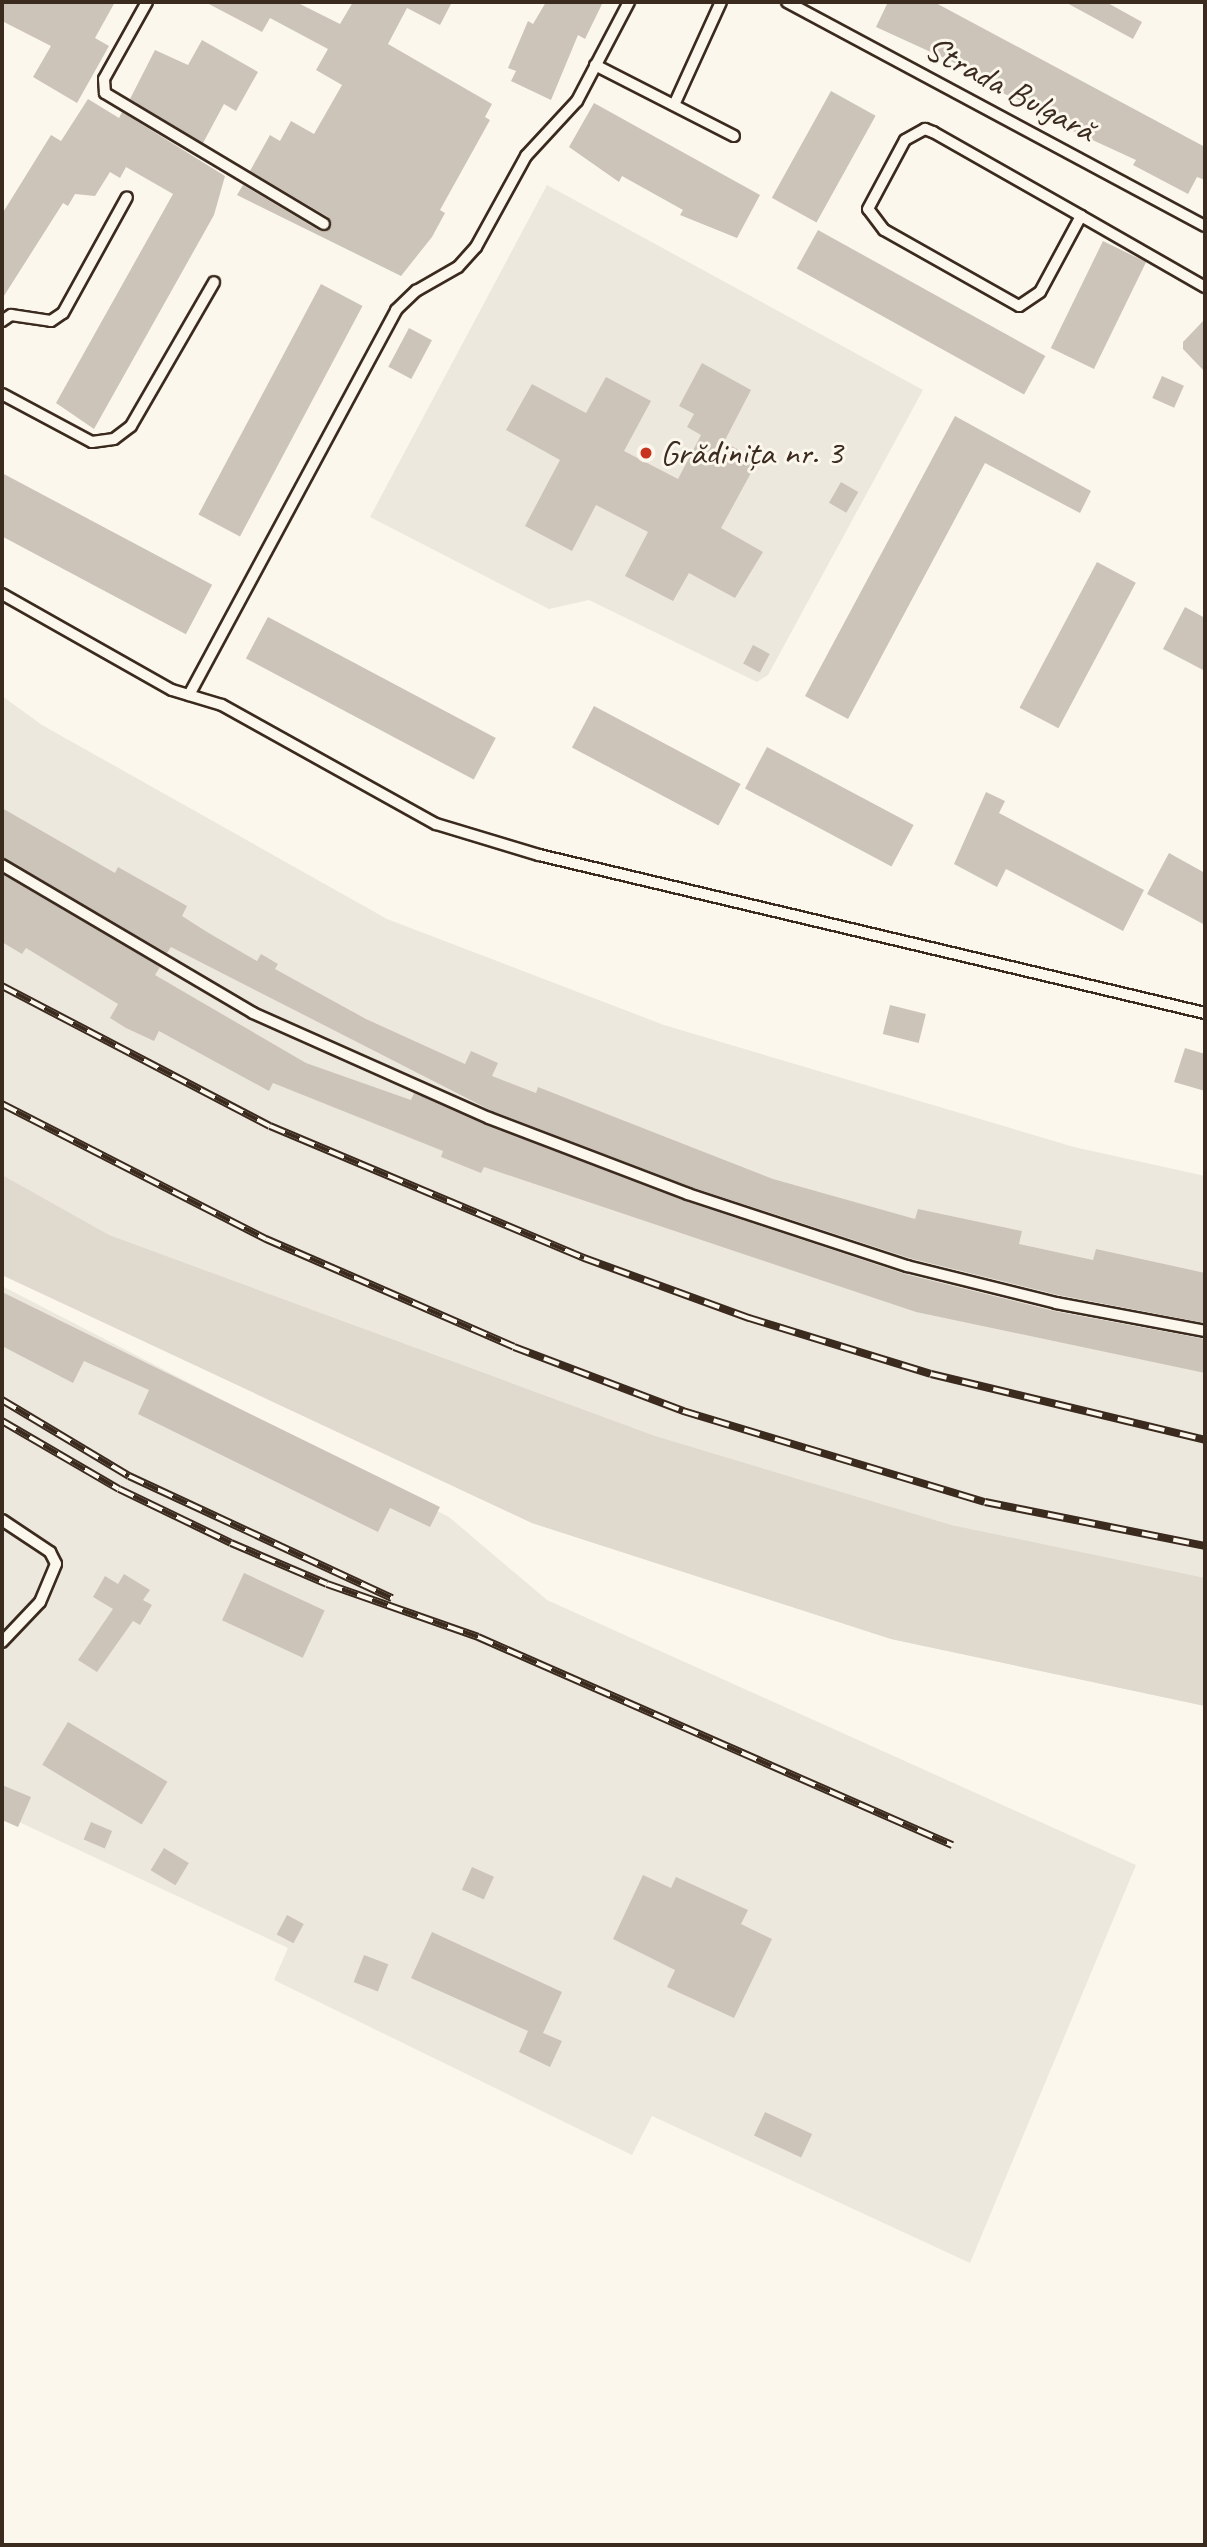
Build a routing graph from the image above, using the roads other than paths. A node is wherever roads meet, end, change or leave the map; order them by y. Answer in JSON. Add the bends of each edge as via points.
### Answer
{"nodes":[{"id":1,"x":147,"y":2,"type":"edge"},
{"id":2,"x":629,"y":2,"type":"edge"},
{"id":3,"x":721,"y":2,"type":"edge"},
{"id":4,"x":787,"y":2,"type":"edge"},
{"id":5,"x":595,"y":65,"type":"junction"},
{"id":6,"x":674,"y":105,"type":"junction"},
{"id":7,"x":734,"y":136,"type":"dead end"},
{"id":8,"x":127,"y":198,"type":"dead end"},
{"id":9,"x":1081,"y":216,"type":"junction"},
{"id":10,"x":324,"y":224,"type":"dead end"},
{"id":11,"x":1205,"y":226,"type":"edge"},
{"id":12,"x":214,"y":282,"type":"dead end"},
{"id":13,"x":1205,"y":287,"type":"edge"},
{"id":14,"x":2,"y":321,"type":"edge"},
{"id":15,"x":2,"y":394,"type":"edge"},
{"id":16,"x":2,"y":594,"type":"edge"},
{"id":17,"x":189,"y":695,"type":"junction"},
{"id":18,"x":2,"y":865,"type":"edge"},
{"id":19,"x":1205,"y":1013,"type":"edge"},
{"id":20,"x":1205,"y":1331,"type":"edge"},
{"id":21,"x":2,"y":1520,"type":"edge"},
{"id":22,"x":2,"y":1642,"type":"edge"}],
"edges":[{"from":1,"to":10,"type":"lane","via":[[104,79],[105,93]]},
{"from":2,"to":5,"type":"lane"},
{"from":3,"to":6,"type":"lane"},
{"from":4,"to":11,"type":"lane","name":"Strada Bulgară"},
{"from":5,"to":6,"type":"lane"},
{"from":5,"to":17,"type":"lane","via":[[576,101],[516,172],[467,257],[396,310]]},
{"from":6,"to":7,"type":"lane"},
{"from":8,"to":14,"type":"lane","via":[[63,313],[51,321],[11,315]]},
{"from":9,"to":9,"type":"lane","via":[[1040,292],[1019,306],[884,230],[868,209],[905,140],[925,128]]},
{"from":9,"to":13,"type":"lane"},
{"from":12,"to":15,"type":"lane","via":[[131,426],[114,439],[92,442]]},
{"from":16,"to":17,"type":"lane"},
{"from":17,"to":19,"type":"lane","via":[[222,705],[436,824],[491,842]]},
{"from":18,"to":20,"type":"lane","via":[[253,1013],[489,1118],[688,1194],[907,1266],[1056,1303]]},
{"from":21,"to":22,"type":"lane","via":[[50,1552],[55,1564],[40,1602]]}]}
